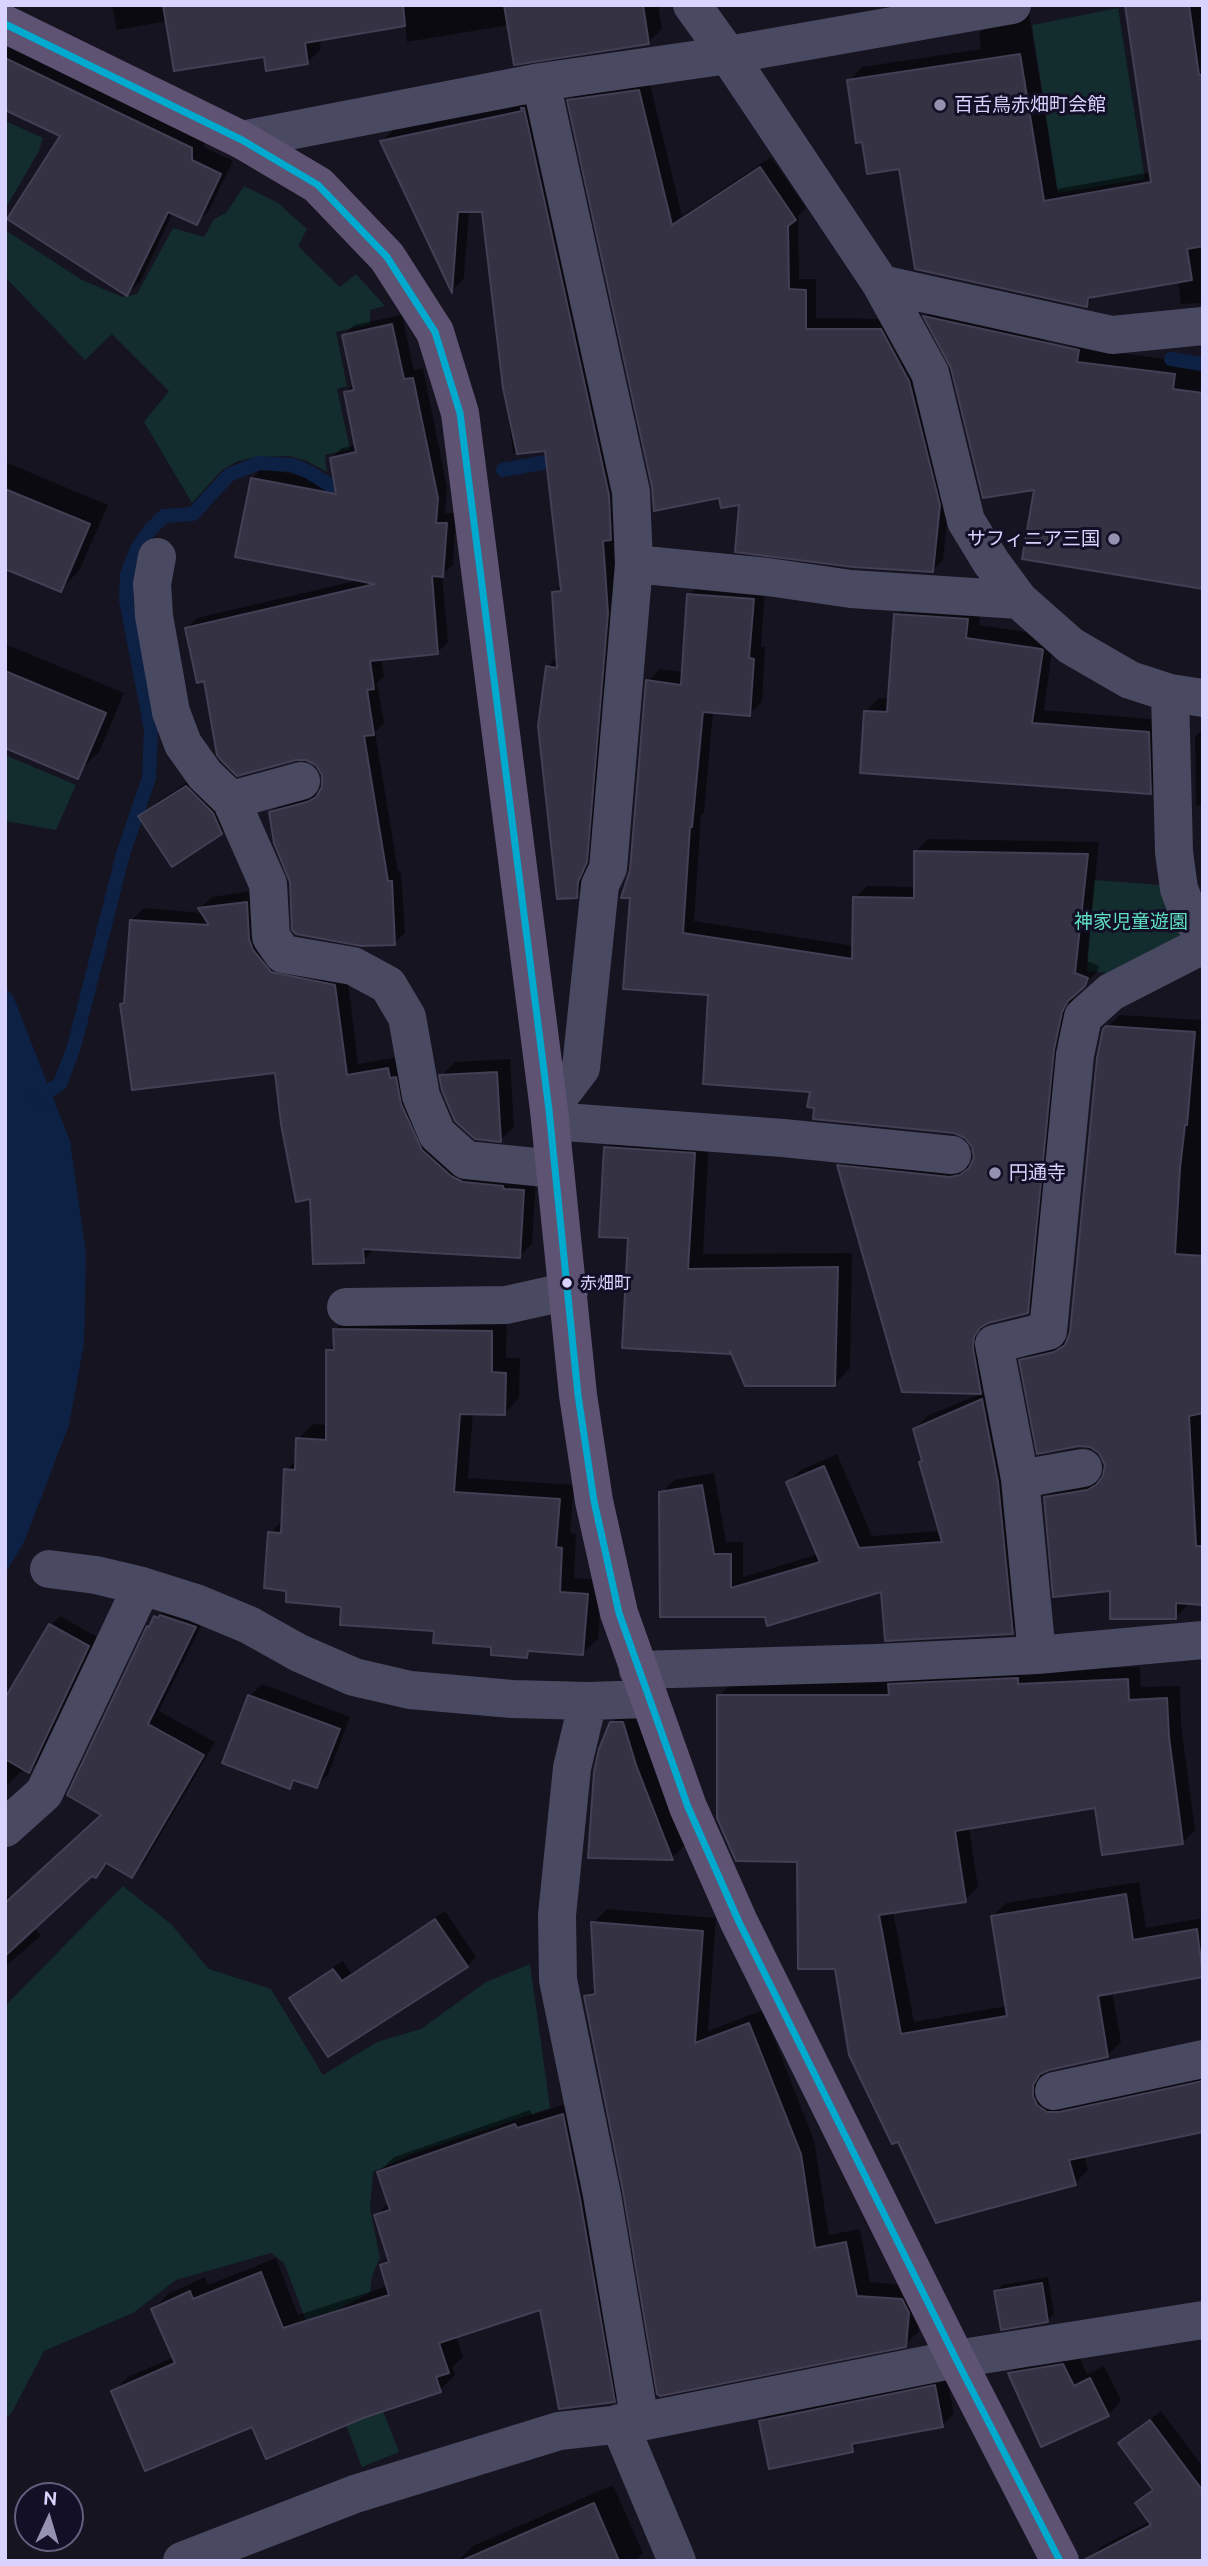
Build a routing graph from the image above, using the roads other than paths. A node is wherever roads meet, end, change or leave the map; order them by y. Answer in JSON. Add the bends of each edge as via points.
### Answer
{"nodes":[{"id":1,"x":692,"y":5,"type":"edge"},
{"id":2,"x":1012,"y":5,"type":"edge"},
{"id":3,"x":5,"y":24,"type":"edge"},
{"id":4,"x":728,"y":55,"type":"junction"},
{"id":5,"x":541,"y":82,"type":"junction"},
{"id":6,"x":242,"y":139,"type":"junction"},
{"id":7,"x":881,"y":284,"type":"junction"},
{"id":8,"x":1203,"y":326,"type":"edge"},
{"id":9,"x":157,"y":557,"type":"dead end"},
{"id":10,"x":634,"y":564,"type":"junction"},
{"id":11,"x":1019,"y":600,"type":"junction"},
{"id":12,"x":1186,"y":696,"type":"edge"},
{"id":13,"x":301,"y":781,"type":"dead end"},
{"id":14,"x":231,"y":800,"type":"junction"},
{"id":15,"x":1203,"y":935,"type":"edge"},
{"id":16,"x":1203,"y":945,"type":"edge"},
{"id":17,"x":550,"y":1115,"type":"junction"},
{"id":18,"x":952,"y":1155,"type":"dead end"},
{"id":19,"x":555,"y":1169,"type":"junction"},
{"id":20,"x":569,"y":1290,"type":"junction"},
{"id":21,"x":346,"y":1307,"type":"dead end"},
{"id":22,"x":1083,"y":1468,"type":"dead end"},
{"id":23,"x":1020,"y":1479,"type":"junction"},
{"id":24,"x":49,"y":1569,"type":"dead end"},
{"id":25,"x":142,"y":1586,"type":"junction"},
{"id":26,"x":1201,"y":1646,"type":"edge"},
{"id":27,"x":1037,"y":1655,"type":"junction"},
{"id":28,"x":643,"y":1684,"type":"junction"},
{"id":29,"x":588,"y":1701,"type":"junction"},
{"id":30,"x":5,"y":1828,"type":"edge"},
{"id":31,"x":1203,"y":2059,"type":"edge"},
{"id":32,"x":1054,"y":2091,"type":"dead end"},
{"id":33,"x":1203,"y":2320,"type":"edge"},
{"id":34,"x":956,"y":2359,"type":"junction"},
{"id":35,"x":630,"y":2423,"type":"junction"},
{"id":36,"x":182,"y":2561,"type":"edge"},
{"id":37,"x":677,"y":2561,"type":"edge"},
{"id":38,"x":1060,"y":2561,"type":"edge"}],
"edges":[{"from":1,"to":4,"type":"street"},
{"from":2,"to":4,"type":"street"},
{"from":3,"to":6,"type":"main road"},
{"from":4,"to":5,"type":"street"},
{"from":4,"to":7,"type":"street"},
{"from":5,"to":6,"type":"street"},
{"from":5,"to":10,"type":"street","via":[[631,492]]},
{"from":6,"to":17,"type":"main road","via":[[318,185],[387,257],[435,332],[453,389],[460,413]]},
{"from":7,"to":8,"type":"street","via":[[1112,335]]},
{"from":7,"to":11,"type":"street","via":[[930,373],[966,521]]},
{"from":9,"to":14,"type":"street","via":[[152,584],[154,616],[171,712],[183,744]]},
{"from":10,"to":11,"type":"street","via":[[851,589]]},
{"from":10,"to":17,"type":"street","via":[[608,868],[600,885],[581,1068]]},
{"from":11,"to":12,"type":"street","via":[[1071,646],[1130,680]]},
{"from":12,"to":15,"type":"street","via":[[1174,852],[1179,889]]},
{"from":13,"to":14,"type":"street"},
{"from":14,"to":19,"type":"street","via":[[268,884],[271,937],[284,954],[353,966],[388,985],[407,1017],[421,1096],[437,1134],[466,1160]]},
{"from":16,"to":23,"type":"street","via":[[1111,992],[1083,1017],[1075,1055],[1048,1331],[994,1345]]},
{"from":17,"to":18,"type":"street"},
{"from":17,"to":19,"type":"main road"},
{"from":19,"to":20,"type":"main road"},
{"from":20,"to":21,"type":"street","via":[[506,1305]]},
{"from":20,"to":28,"type":"main road","via":[[594,1501],[619,1613]]},
{"from":22,"to":23,"type":"street"},
{"from":23,"to":27,"type":"street"},
{"from":24,"to":25,"type":"street"},
{"from":25,"to":29,"type":"street","via":[[249,1625],[354,1677],[410,1690]]},
{"from":25,"to":30,"type":"street","via":[[44,1793]]},
{"from":26,"to":27,"type":"street"},
{"from":27,"to":28,"type":"street","via":[[876,1663]]},
{"from":28,"to":29,"type":"street"},
{"from":28,"to":34,"type":"main road","via":[[688,1807],[739,1922]]},
{"from":29,"to":35,"type":"street","via":[[577,1741],[566,1821],[557,1915],[558,1980],[602,2195]]},
{"from":31,"to":32,"type":"street"},
{"from":33,"to":34,"type":"street"},
{"from":34,"to":35,"type":"street"},
{"from":34,"to":38,"type":"main road"},
{"from":35,"to":36,"type":"street","via":[[559,2431],[368,2490]]},
{"from":35,"to":37,"type":"street"}]}
